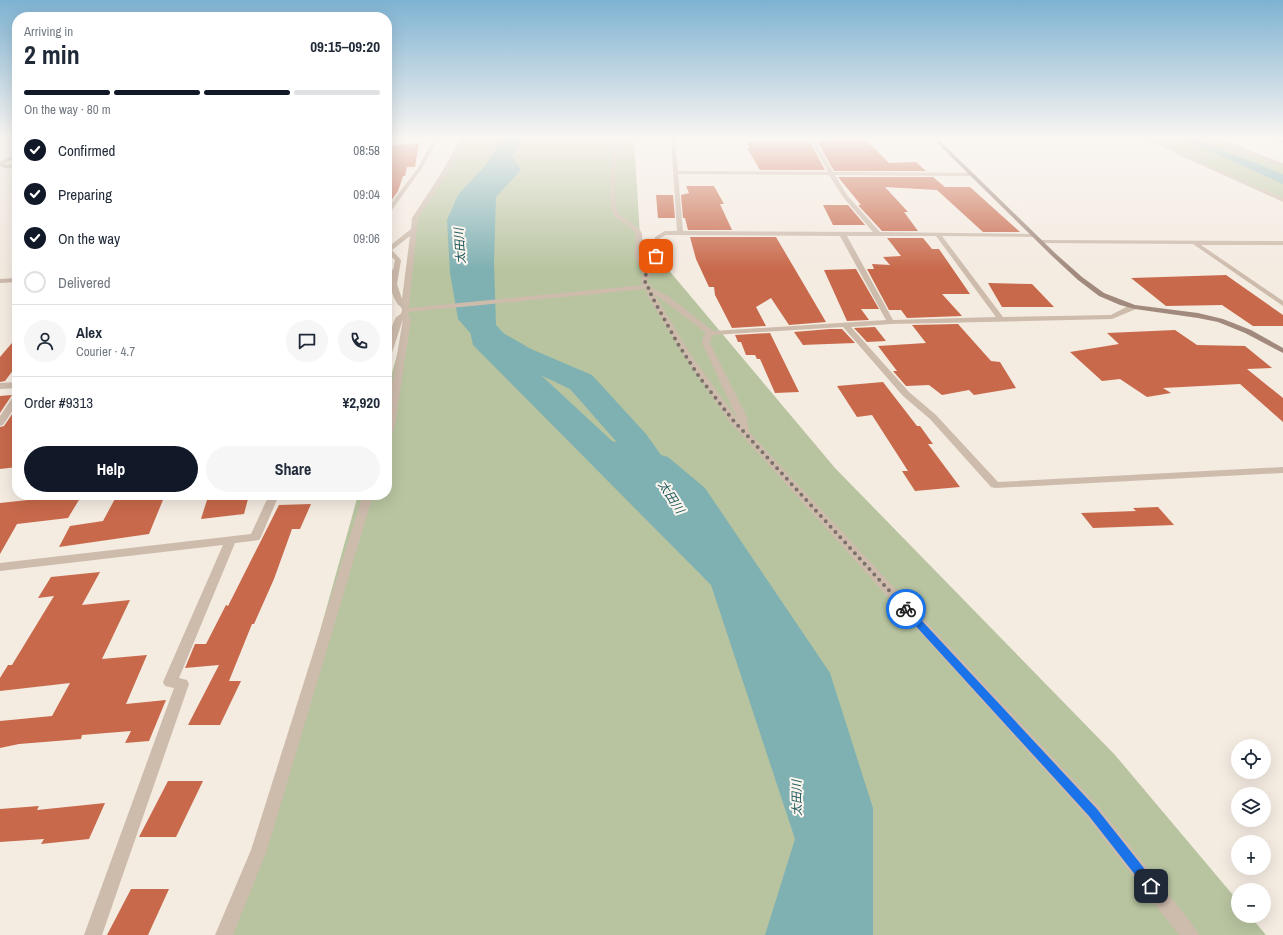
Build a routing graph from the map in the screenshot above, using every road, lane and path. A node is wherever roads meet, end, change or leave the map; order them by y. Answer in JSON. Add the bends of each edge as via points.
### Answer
{"nodes":[{"id":1,"x":409,"y":183,"type":"edge"},
{"id":2,"x":438,"y":183,"type":"edge"},
{"id":3,"x":614,"y":183,"type":"edge"},
{"id":4,"x":676,"y":183,"type":"edge"},
{"id":5,"x":837,"y":183,"type":"edge"},
{"id":6,"x":980,"y":183,"type":"edge"},
{"id":7,"x":1244,"y":183,"type":"edge"},
{"id":8,"x":1283,"y":200,"type":"edge"},
{"id":9,"x":392,"y":206,"type":"edge"},
{"id":10,"x":414,"y":230,"type":"junction"},
{"id":11,"x":842,"y":233,"type":"junction"},
{"id":12,"x":680,"y":234,"type":"junction"},
{"id":13,"x":878,"y":234,"type":"junction"},
{"id":14,"x":937,"y":234,"type":"junction"},
{"id":15,"x":1033,"y":235,"type":"junction"},
{"id":16,"x":1041,"y":242,"type":"junction"},
{"id":17,"x":1195,"y":243,"type":"junction"},
{"id":18,"x":1283,"y":243,"type":"edge"},
{"id":19,"x":392,"y":247,"type":"edge"},
{"id":20,"x":392,"y":254,"type":"edge"},
{"id":21,"x":646,"y":273,"type":"junction"},
{"id":22,"x":392,"y":277,"type":"edge"},
{"id":23,"x":12,"y":281,"type":"edge"},
{"id":24,"x":0,"y":282,"type":"edge"},
{"id":25,"x":395,"y":286,"type":"junction"},
{"id":26,"x":650,"y":289,"type":"junction"},
{"id":27,"x":1283,"y":304,"type":"edge"},
{"id":28,"x":1133,"y":307,"type":"junction"},
{"id":29,"x":405,"y":310,"type":"junction"},
{"id":30,"x":1002,"y":319,"type":"junction"},
{"id":31,"x":891,"y":322,"type":"junction"},
{"id":32,"x":845,"y":325,"type":"junction"},
{"id":33,"x":711,"y":333,"type":"junction"},
{"id":34,"x":392,"y":340,"type":"edge"},
{"id":35,"x":1283,"y":351,"type":"edge"},
{"id":36,"x":12,"y":385,"type":"edge"},
{"id":37,"x":0,"y":386,"type":"edge"},
{"id":38,"x":12,"y":405,"type":"edge"},
{"id":39,"x":392,"y":413,"type":"edge"},
{"id":40,"x":0,"y":423,"type":"edge"},
{"id":41,"x":745,"y":432,"type":"junction"},
{"id":42,"x":1283,"y":470,"type":"edge"},
{"id":43,"x":272,"y":500,"type":"edge"},
{"id":44,"x":366,"y":500,"type":"edge"},
{"id":45,"x":231,"y":539,"type":"junction"},
{"id":46,"x":0,"y":567,"type":"edge"},
{"id":47,"x":93,"y":935,"type":"edge"},
{"id":48,"x":224,"y":935,"type":"edge"},
{"id":49,"x":1190,"y":935,"type":"edge"}],
"edges":[{"from":1,"to":9,"type":"street"},
{"from":2,"to":10,"type":"street","via":[[415,218]]},
{"from":3,"to":21,"type":"street","via":[[614,211],[639,233],[636,248]]},
{"from":4,"to":12,"type":"street"},
{"from":5,"to":13,"type":"street","via":[[845,196]]},
{"from":6,"to":15,"type":"street"},
{"from":7,"to":8,"type":"street"},
{"from":10,"to":19,"type":"street"},
{"from":10,"to":29,"type":"street"},
{"from":11,"to":12,"type":"street"},
{"from":11,"to":13,"type":"street"},
{"from":11,"to":31,"type":"street"},
{"from":12,"to":21,"type":"street","via":[[665,233],[657,236],[656,256]]},
{"from":13,"to":14,"type":"street"},
{"from":14,"to":15,"type":"street"},
{"from":14,"to":30,"type":"street"},
{"from":15,"to":16,"type":"street"},
{"from":16,"to":17,"type":"street"},
{"from":16,"to":28,"type":"street","via":[[1094,291]]},
{"from":17,"to":18,"type":"street"},
{"from":17,"to":27,"type":"street"},
{"from":20,"to":25,"type":"street","via":[[398,260]]},
{"from":21,"to":26,"type":"street","via":[[645,284]]},
{"from":22,"to":25,"type":"street"},
{"from":23,"to":24,"type":"street"},
{"from":25,"to":29,"type":"street"},
{"from":26,"to":29,"type":"street"},
{"from":26,"to":33,"type":"street"},
{"from":26,"to":41,"type":"street","via":[[671,333],[700,378]]},
{"from":28,"to":30,"type":"street","via":[[1112,317]]},
{"from":28,"to":35,"type":"street","via":[[1156,312],[1203,316],[1228,322]]},
{"from":29,"to":34,"type":"street","via":[[399,318]]},
{"from":29,"to":39,"type":"street","via":[[407,319]]},
{"from":30,"to":31,"type":"street"},
{"from":31,"to":32,"type":"street"},
{"from":32,"to":33,"type":"street"},
{"from":32,"to":42,"type":"street","via":[[906,394],[936,420],[995,484]]},
{"from":33,"to":41,"type":"street","via":[[706,343],[742,417]]},
{"from":36,"to":37,"type":"street"},
{"from":38,"to":40,"type":"street"},
{"from":41,"to":49,"type":"street","via":[[1093,812]]},
{"from":43,"to":45,"type":"street","via":[[255,537]]},
{"from":44,"to":48,"type":"street","via":[[259,850]]},
{"from":45,"to":46,"type":"street"},
{"from":45,"to":47,"type":"street","via":[[170,682],[182,684]]}]}
